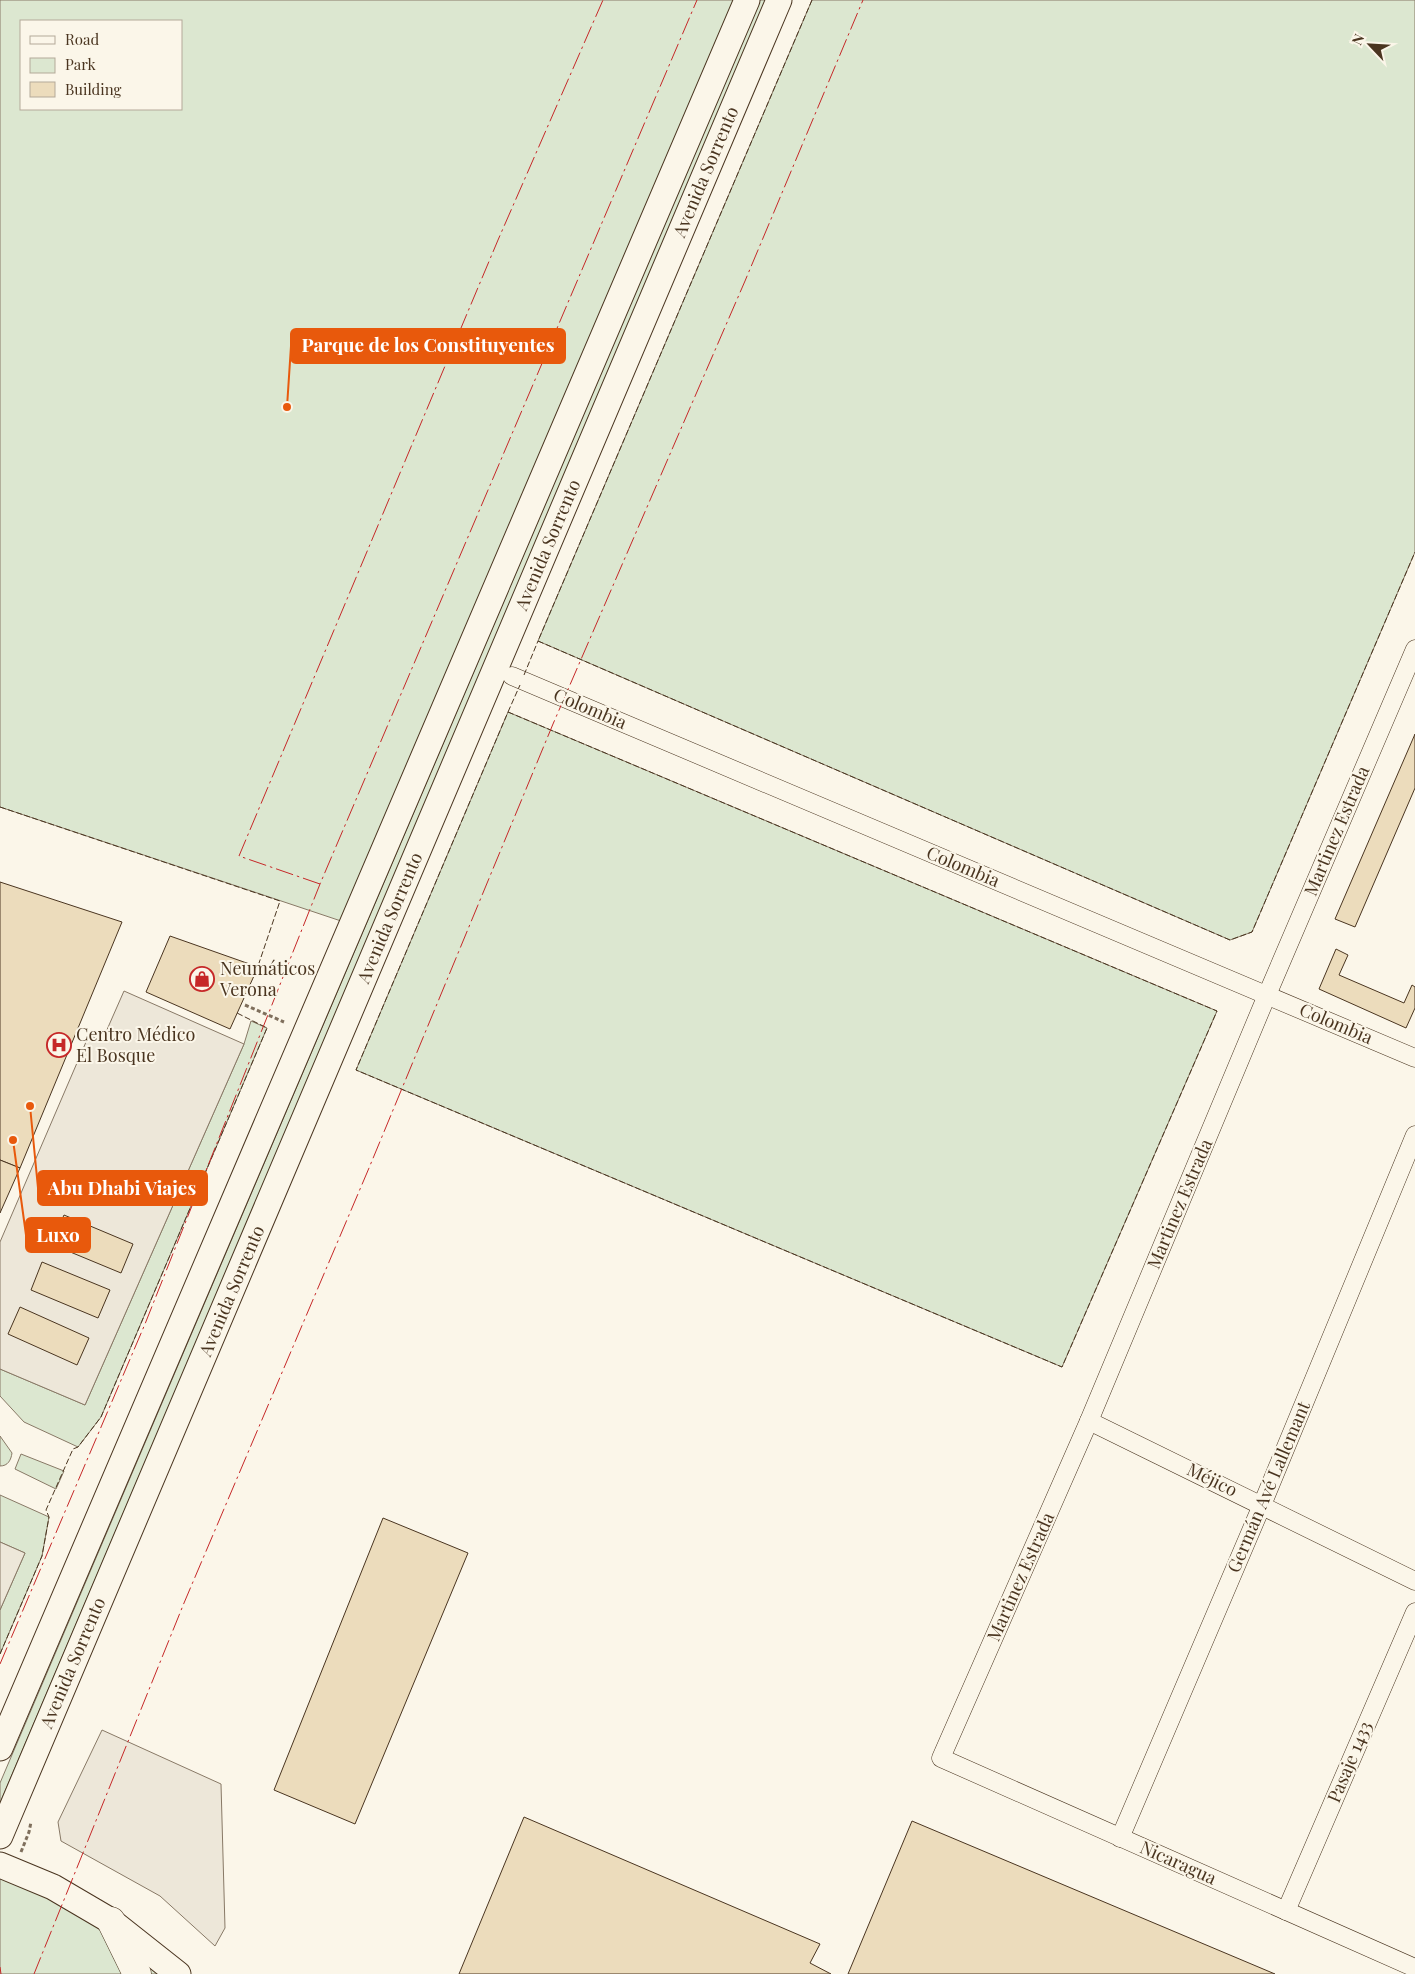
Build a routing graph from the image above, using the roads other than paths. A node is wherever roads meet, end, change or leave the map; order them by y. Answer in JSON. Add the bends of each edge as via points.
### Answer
{"nodes":[{"id":1,"x":747,"y":0,"type":"edge"},
{"id":2,"x":779,"y":0,"type":"edge"},
{"id":3,"x":1415,"y":649,"type":"edge"},
{"id":4,"x":512,"y":676,"type":"dead end"},
{"id":5,"x":1267,"y":995,"type":"junction"},
{"id":6,"x":1415,"y":1058,"type":"edge"},
{"id":7,"x":1415,"y":1135,"type":"edge"},
{"id":8,"x":1089,"y":1421,"type":"junction"},
{"id":9,"x":1262,"y":1504,"type":"junction"},
{"id":10,"x":1415,"y":1581,"type":"edge"},
{"id":11,"x":1415,"y":1612,"type":"edge"},
{"id":12,"x":0,"y":1748,"type":"edge"},
{"id":13,"x":941,"y":1758,"type":"joint"},
{"id":14,"x":0,"y":1836,"type":"edge"},
{"id":15,"x":1120,"y":1838,"type":"junction"},
{"id":16,"x":0,"y":1865,"type":"edge"},
{"id":17,"x":1286,"y":1911,"type":"junction"},
{"id":18,"x":111,"y":1921,"type":"junction"},
{"id":19,"x":1415,"y":1968,"type":"edge"},
{"id":20,"x":137,"y":1974,"type":"edge"},
{"id":21,"x":178,"y":1974,"type":"edge"}],
"edges":[{"from":1,"to":12,"type":"main road","name":"Avenida Sorrento"},
{"from":2,"to":14,"type":"main road","name":"Avenida Sorrento"},
{"from":3,"to":5,"type":"street","name":"Martinez Estrada"},
{"from":4,"to":5,"type":"street","name":"Colombia"},
{"from":5,"to":6,"type":"street","name":"Colombia"},
{"from":5,"to":8,"type":"street","name":"Martinez Estrada"},
{"from":7,"to":9,"type":"street","name":"Germán Avé Lallemant"},
{"from":8,"to":9,"type":"street","name":"Méjico"},
{"from":8,"to":13,"type":"street","name":"Martinez Estrada"},
{"from":9,"to":10,"type":"street","name":"Méjico"},
{"from":9,"to":15,"type":"street","name":"Germán Avé Lallemant"},
{"from":11,"to":17,"type":"street","name":"Pasaje 1433"},
{"from":13,"to":15,"type":"street","name":"Nicaragua"},
{"from":15,"to":17,"type":"street","name":"Nicaragua"},
{"from":16,"to":18,"type":"main road","via":[[53,1888]]},
{"from":17,"to":19,"type":"street","name":"Nicaragua"},
{"from":18,"to":20,"type":"highway"},
{"from":18,"to":21,"type":"main road"}]}
